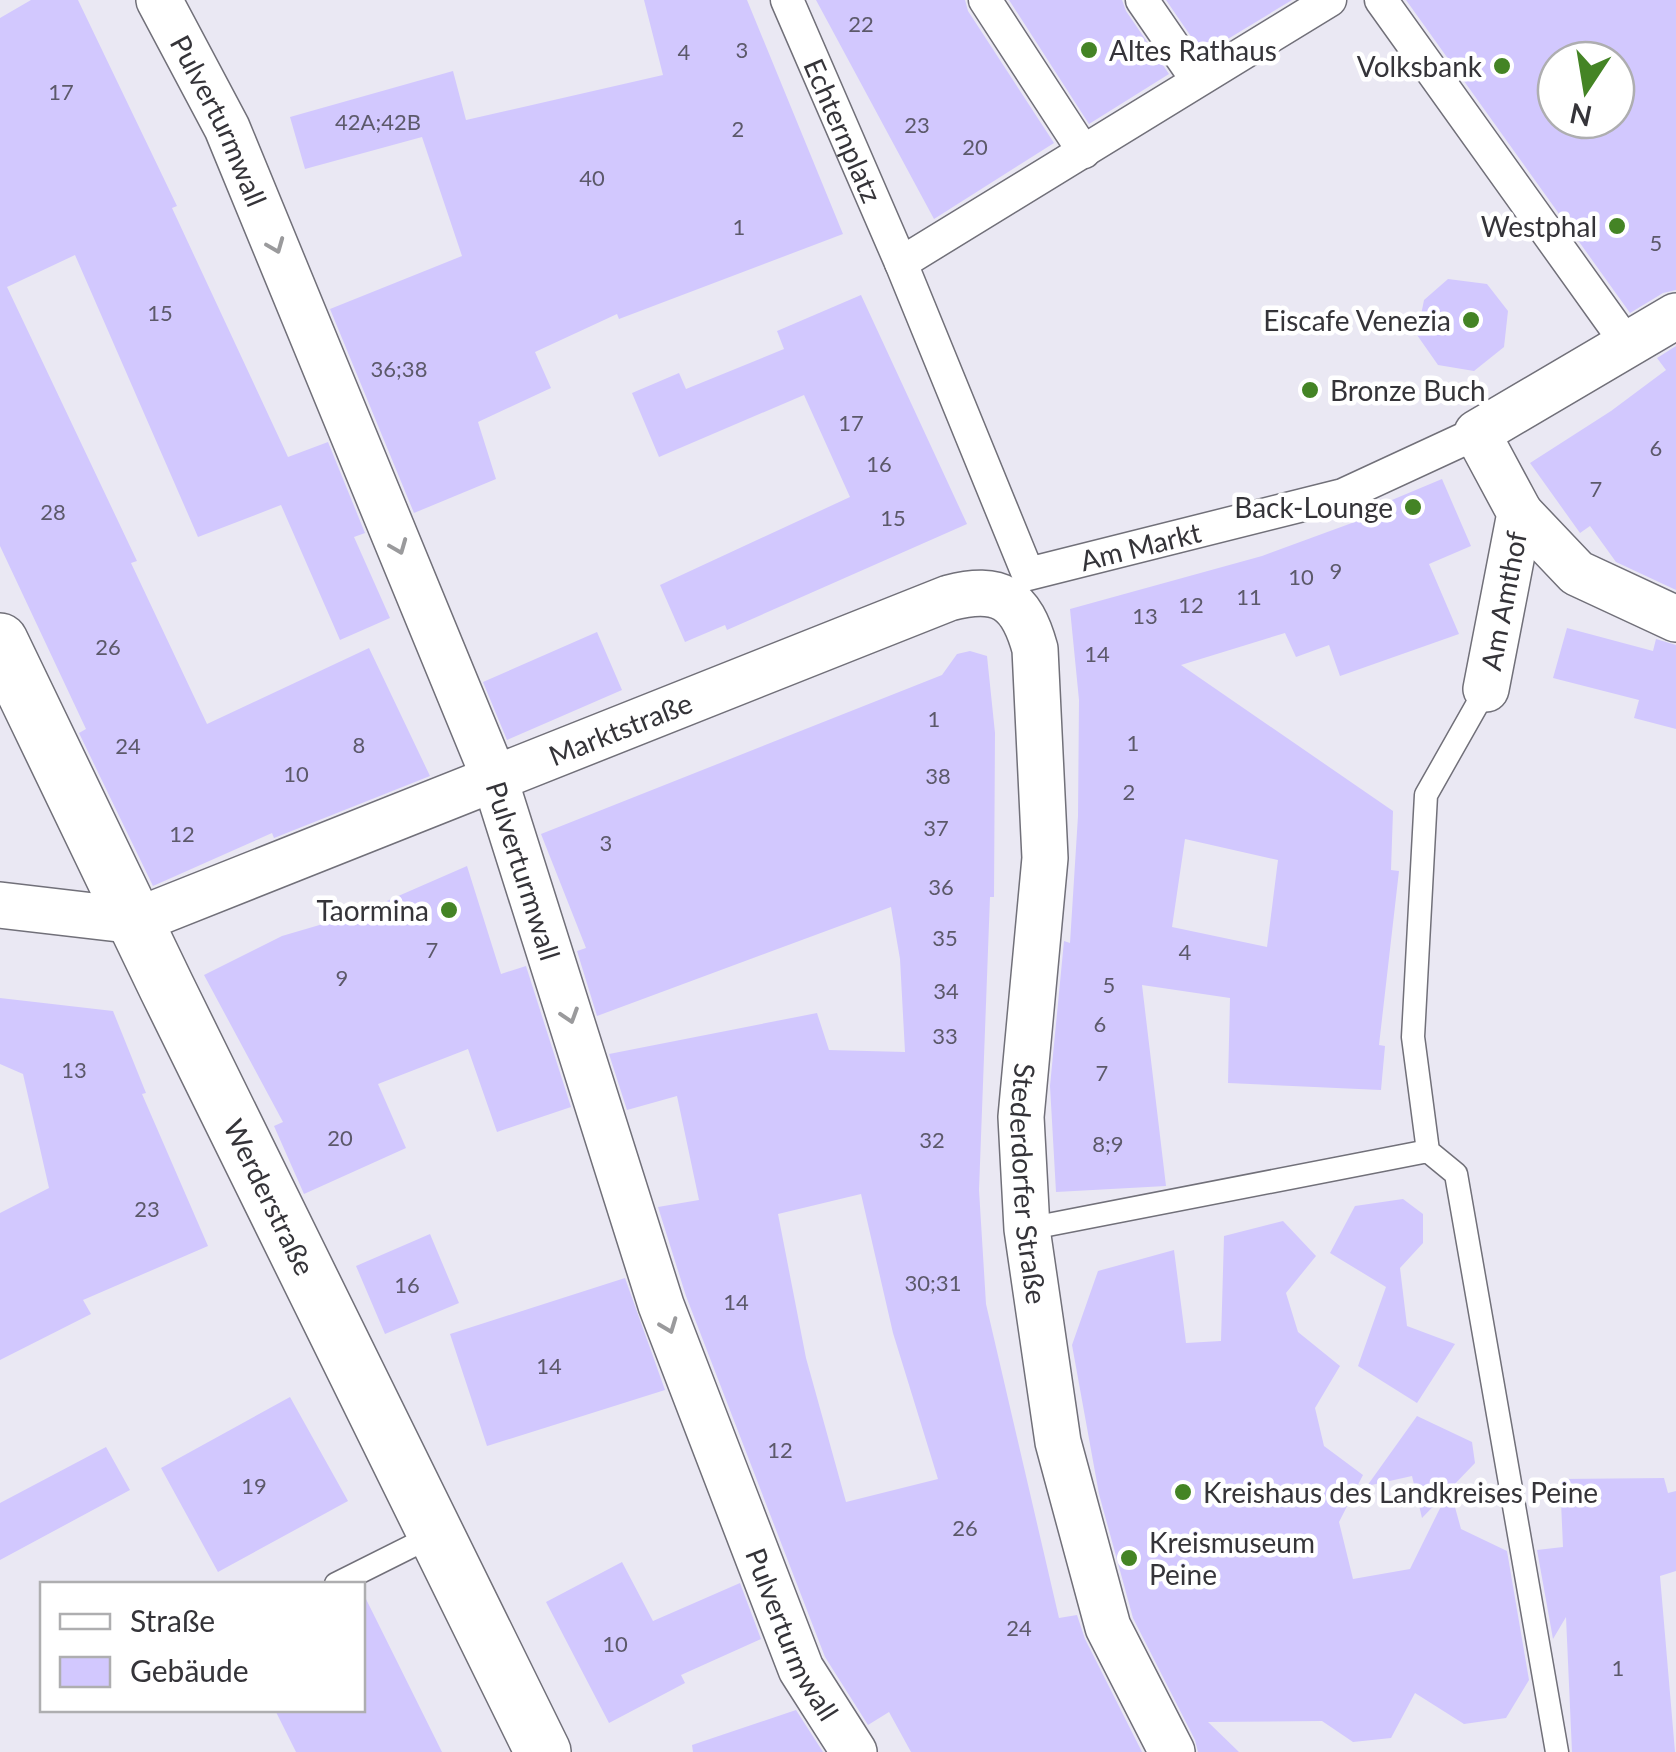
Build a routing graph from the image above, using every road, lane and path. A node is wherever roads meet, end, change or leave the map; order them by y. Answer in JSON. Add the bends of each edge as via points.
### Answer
{"nodes":[{"id":1,"x":160,"y":0,"type":"edge"},
{"id":2,"x":787,"y":0,"type":"edge"},
{"id":3,"x":985,"y":0,"type":"edge"},
{"id":4,"x":1142,"y":0,"type":"edge"},
{"id":5,"x":1330,"y":0,"type":"edge"},
{"id":6,"x":1381,"y":0,"type":"edge"},
{"id":7,"x":1197,"y":80,"type":"junction"},
{"id":8,"x":1084,"y":152,"type":"junction"},
{"id":9,"x":901,"y":263,"type":"junction"},
{"id":10,"x":1676,"y":316,"type":"edge"},
{"id":11,"x":1628,"y":344,"type":"junction"},
{"id":12,"x":1478,"y":433,"type":"junction"},
{"id":13,"x":1520,"y":513,"type":"junction"},
{"id":14,"x":1011,"y":600,"type":"joint"},
{"id":15,"x":1676,"y":619,"type":"edge"},
{"id":16,"x":0,"y":640,"type":"edge"},
{"id":17,"x":1486,"y":689,"type":"joint"},
{"id":18,"x":494,"y":776,"type":"junction"},
{"id":19,"x":0,"y":905,"type":"edge"},
{"id":20,"x":136,"y":921,"type":"junction"},
{"id":21,"x":1428,"y":1151,"type":"junction"},
{"id":22,"x":1026,"y":1229,"type":"junction"},
{"id":23,"x":438,"y":1533,"type":"junction"},
{"id":24,"x":340,"y":1582,"type":"edge"},
{"id":25,"x":543,"y":1752,"type":"edge"},
{"id":26,"x":854,"y":1752,"type":"edge"},
{"id":27,"x":1172,"y":1752,"type":"edge"},
{"id":28,"x":1558,"y":1752,"type":"edge"}],
"edges":[{"from":1,"to":18,"type":"street","name":"Pulverturmwall","one_way":true,"via":[[227,128]]},
{"from":2,"to":9,"type":"street","name":"Echternplatz"},
{"from":3,"to":8,"type":"street"},
{"from":4,"to":7,"type":"street"},
{"from":5,"to":7,"type":"street"},
{"from":6,"to":11,"type":"street"},
{"from":7,"to":8,"type":"street"},
{"from":8,"to":9,"type":"street"},
{"from":9,"to":12,"type":"street","name":"Am Markt","via":[[1028,574],[1343,495]]},
{"from":10,"to":11,"type":"street","name":"Am Markt"},
{"from":11,"to":12,"type":"street","name":"Am Markt"},
{"from":12,"to":13,"type":"street","name":"Am Amthof"},
{"from":13,"to":15,"type":"street","name":"Am Amthof","via":[[1577,573]]},
{"from":13,"to":17,"type":"street","name":"Am Amthof"},
{"from":14,"to":18,"type":"street","name":"Marktstraße","via":[[978,591],[949,598]]},
{"from":14,"to":22,"type":"street","name":"Stederdorfer Straße","via":[[1028,623],[1035,649],[1045,858],[1021,1117]]},
{"from":16,"to":20,"type":"street","name":"Werderstraße"},
{"from":17,"to":21,"type":"lane","via":[[1426,795],[1413,1038]]},
{"from":18,"to":20,"type":"street","name":"Marktstraße"},
{"from":18,"to":26,"type":"street","name":"Pulverturmwall","one_way":true,"via":[[661,1306],[801,1669]]},
{"from":19,"to":20,"type":"street","name":"Marktstraße"},
{"from":20,"to":23,"type":"street","name":"Werderstraße"},
{"from":21,"to":22,"type":"lane"},
{"from":21,"to":28,"type":"lane","via":[[1456,1174]]},
{"from":22,"to":27,"type":"street","name":"Stederdorfer Straße","via":[[1058,1442],[1108,1627]]},
{"from":23,"to":24,"type":"lane"},
{"from":23,"to":25,"type":"street","name":"Werderstraße"}]}
